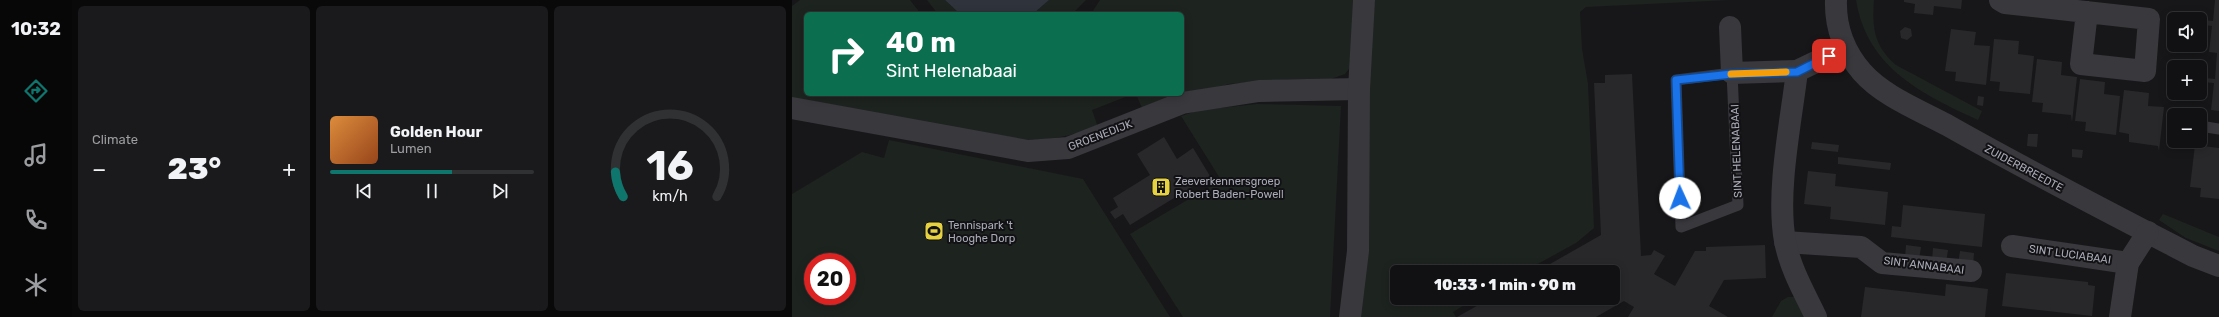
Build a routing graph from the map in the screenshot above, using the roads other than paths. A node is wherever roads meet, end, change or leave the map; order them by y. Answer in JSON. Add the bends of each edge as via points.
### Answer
{"nodes":[{"id":1,"x":1364,"y":0,"type":"edge"},
{"id":2,"x":1836,"y":0,"type":"edge"},
{"id":3,"x":2000,"y":0,"type":"edge"},
{"id":4,"x":2086,"y":12,"type":"dead end"},
{"id":5,"x":1730,"y":26,"type":"dead end"},
{"id":6,"x":1845,"y":48,"type":"junction"},
{"id":7,"x":1797,"y":72,"type":"junction"},
{"id":8,"x":1732,"y":74,"type":"junction"},
{"id":9,"x":1359,"y":88,"type":"junction"},
{"id":10,"x":792,"y":108,"type":"edge"},
{"id":11,"x":2207,"y":127,"type":"edge"},
{"id":12,"x":2219,"y":129,"type":"edge"},
{"id":13,"x":2148,"y":232,"type":"junction"},
{"id":14,"x":1785,"y":242,"type":"junction"},
{"id":15,"x":2012,"y":246,"type":"dead end"},
{"id":16,"x":2128,"y":263,"type":"junction"},
{"id":17,"x":2219,"y":266,"type":"edge"},
{"id":18,"x":1971,"y":271,"type":"dead end"},
{"id":19,"x":1350,"y":317,"type":"edge"},
{"id":20,"x":1816,"y":317,"type":"edge"},
{"id":21,"x":2120,"y":317,"type":"edge"}],
"edges":[{"from":1,"to":9,"type":"street"},
{"from":2,"to":6,"type":"street","name":"ZUIDERBREEDTE","via":[[1838,29]]},
{"from":3,"to":4,"type":"street","via":[[2005,3]]},
{"from":5,"to":8,"type":"street","name":"SINT HELENABAAI"},
{"from":6,"to":7,"type":"street","name":"SINT HELENABAAI"},
{"from":6,"to":13,"type":"street","name":"ZUIDERBREEDTE","via":[[1863,73],[1886,91],[2002,156]]},
{"from":7,"to":8,"type":"street","name":"SINT HELENABAAI"},
{"from":7,"to":14,"type":"street","via":[[1783,196]]},
{"from":8,"to":8,"type":"lane","name":"SINT HELENABAAI","via":[[1738,205],[1681,227],[1676,80]]},
{"from":9,"to":10,"type":"street","name":"GROENEDIJK","via":[[1259,91],[1182,103],[1068,148],[1028,151]]},
{"from":9,"to":19,"type":"street","via":[[1358,251]]},
{"from":11,"to":12,"type":"lane"},
{"from":13,"to":16,"type":"street"},
{"from":13,"to":17,"type":"street","name":"ZUIDERBREEDTE","via":[[2193,256]]},
{"from":14,"to":18,"type":"street","name":"SINT ANNABAAI","via":[[1861,247],[1882,263]]},
{"from":14,"to":20,"type":"street","via":[[1793,268]]},
{"from":15,"to":16,"type":"street","name":"SINT LUCIABAAI"},
{"from":16,"to":21,"type":"street"}]}
